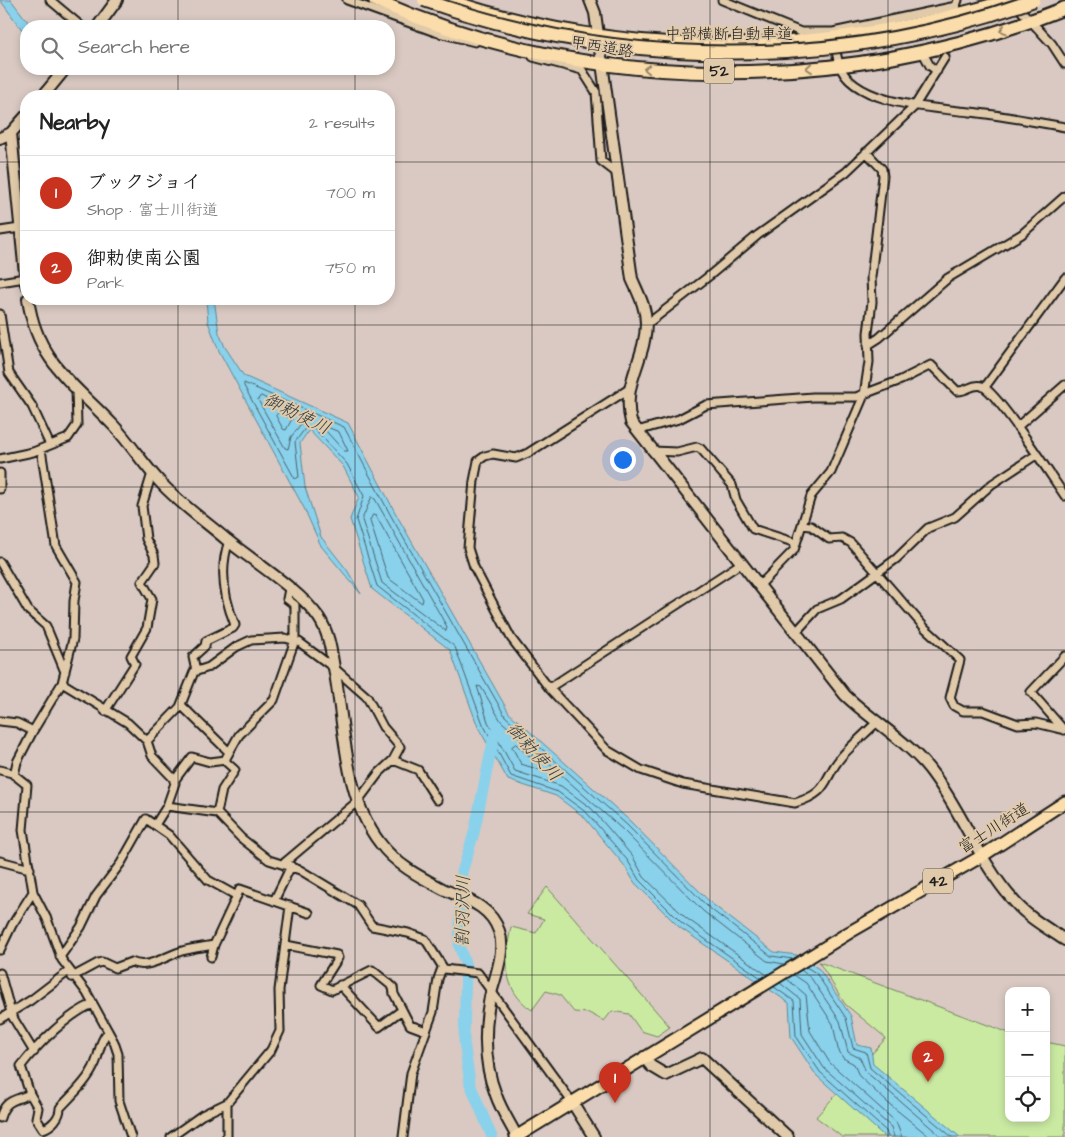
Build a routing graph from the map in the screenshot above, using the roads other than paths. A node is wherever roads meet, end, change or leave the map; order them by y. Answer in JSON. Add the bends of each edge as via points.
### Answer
{"nodes":[{"id":1,"x":42,"y":0,"type":"edge"},
{"id":2,"x":50,"y":0,"type":"edge"},
{"id":3,"x":117,"y":0,"type":"edge"},
{"id":4,"x":347,"y":0,"type":"edge"},
{"id":5,"x":375,"y":0,"type":"edge"},
{"id":6,"x":424,"y":0,"type":"edge"},
{"id":7,"x":446,"y":0,"type":"edge"},
{"id":8,"x":590,"y":0,"type":"edge"},
{"id":9,"x":722,"y":0,"type":"edge"},
{"id":10,"x":958,"y":0,"type":"edge"},
{"id":11,"x":1011,"y":0,"type":"edge"},
{"id":12,"x":1034,"y":0,"type":"edge"},
{"id":13,"x":1065,"y":8,"type":"edge"},
{"id":14,"x":60,"y":10,"type":"junction"},
{"id":15,"x":72,"y":20,"type":"edge"},
{"id":16,"x":102,"y":20,"type":"edge"},
{"id":17,"x":1029,"y":21,"type":"junction"},
{"id":18,"x":834,"y":35,"type":"junction"},
{"id":19,"x":598,"y":36,"type":"junction"},
{"id":20,"x":922,"y":51,"type":"junction"},
{"id":21,"x":945,"y":57,"type":"dead end"},
{"id":22,"x":1065,"y":64,"type":"edge"},
{"id":23,"x":602,"y":65,"type":"junction"},
{"id":24,"x":839,"y":65,"type":"junction"},
{"id":25,"x":937,"y":71,"type":"junction"},
{"id":26,"x":60,"y":75,"type":"edge"},
{"id":27,"x":48,"y":90,"type":"edge"},
{"id":28,"x":914,"y":107,"type":"junction"},
{"id":29,"x":20,"y":123,"type":"edge"},
{"id":30,"x":1065,"y":127,"type":"edge"},
{"id":31,"x":11,"y":133,"type":"junction"},
{"id":32,"x":0,"y":138,"type":"edge"},
{"id":33,"x":866,"y":152,"type":"junction"},
{"id":34,"x":619,"y":174,"type":"junction"},
{"id":35,"x":1065,"y":196,"type":"edge"},
{"id":36,"x":20,"y":228,"type":"joint"},
{"id":37,"x":0,"y":231,"type":"edge"},
{"id":38,"x":1065,"y":278,"type":"edge"},
{"id":39,"x":20,"y":281,"type":"edge"},
{"id":40,"x":0,"y":282,"type":"edge"},
{"id":41,"x":29,"y":305,"type":"edge"},
{"id":42,"x":0,"y":314,"type":"edge"},
{"id":43,"x":646,"y":322,"type":"junction"},
{"id":44,"x":868,"y":345,"type":"junction"},
{"id":45,"x":1065,"y":384,"type":"edge"},
{"id":46,"x":985,"y":387,"type":"junction"},
{"id":47,"x":629,"y":389,"type":"junction"},
{"id":48,"x":76,"y":390,"type":"junction"},
{"id":49,"x":864,"y":395,"type":"junction"},
{"id":50,"x":1017,"y":427,"type":"junction"},
{"id":51,"x":637,"y":431,"type":"junction"},
{"id":52,"x":50,"y":445,"type":"junction"},
{"id":53,"x":41,"y":449,"type":"junction"},
{"id":54,"x":652,"y":451,"type":"junction"},
{"id":55,"x":1036,"y":455,"type":"junction"},
{"id":56,"x":0,"y":458,"type":"edge"},
{"id":57,"x":0,"y":463,"type":"edge"},
{"id":58,"x":0,"y":473,"type":"edge"},
{"id":59,"x":152,"y":473,"type":"junction"},
{"id":60,"x":0,"y":489,"type":"edge"},
{"id":61,"x":1065,"y":496,"type":"edge"},
{"id":62,"x":802,"y":525,"type":"junction"},
{"id":63,"x":229,"y":541,"type":"junction"},
{"id":64,"x":796,"y":543,"type":"junction"},
{"id":65,"x":0,"y":562,"type":"edge"},
{"id":66,"x":740,"y":564,"type":"junction"},
{"id":67,"x":878,"y":572,"type":"junction"},
{"id":68,"x":759,"y":586,"type":"junction"},
{"id":69,"x":289,"y":589,"type":"junction"},
{"id":70,"x":796,"y":632,"type":"junction"},
{"id":71,"x":295,"y":640,"type":"junction"},
{"id":72,"x":1065,"y":656,"type":"edge"},
{"id":73,"x":334,"y":668,"type":"junction"},
{"id":74,"x":196,"y":671,"type":"junction"},
{"id":75,"x":65,"y":672,"type":"junction"},
{"id":76,"x":62,"y":683,"type":"junction"},
{"id":77,"x":549,"y":688,"type":"junction"},
{"id":78,"x":181,"y":704,"type":"junction"},
{"id":79,"x":105,"y":711,"type":"junction"},
{"id":80,"x":0,"y":721,"type":"edge"},
{"id":81,"x":876,"y":723,"type":"junction"},
{"id":82,"x":1065,"y":730,"type":"edge"},
{"id":83,"x":33,"y":731,"type":"junction"},
{"id":84,"x":147,"y":741,"type":"junction"},
{"id":85,"x":229,"y":752,"type":"junction"},
{"id":86,"x":226,"y":760,"type":"junction"},
{"id":87,"x":393,"y":760,"type":"junction"},
{"id":88,"x":0,"y":770,"type":"edge"},
{"id":89,"x":14,"y":775,"type":"junction"},
{"id":90,"x":174,"y":781,"type":"junction"},
{"id":91,"x":438,"y":800,"type":"dead end"},
{"id":92,"x":358,"y":801,"type":"junction"},
{"id":93,"x":1065,"y":802,"type":"edge"},
{"id":94,"x":167,"y":806,"type":"junction"},
{"id":95,"x":217,"y":813,"type":"junction"},
{"id":96,"x":155,"y":825,"type":"junction"},
{"id":97,"x":982,"y":856,"type":"junction"},
{"id":98,"x":0,"y":861,"type":"edge"},
{"id":99,"x":287,"y":864,"type":"junction"},
{"id":100,"x":30,"y":869,"type":"junction"},
{"id":101,"x":34,"y":892,"type":"junction"},
{"id":102,"x":237,"y":896,"type":"junction"},
{"id":103,"x":274,"y":901,"type":"junction"},
{"id":104,"x":290,"y":906,"type":"junction"},
{"id":105,"x":309,"y":913,"type":"dead end"},
{"id":106,"x":1065,"y":940,"type":"edge"},
{"id":107,"x":214,"y":945,"type":"junction"},
{"id":108,"x":286,"y":945,"type":"junction"},
{"id":109,"x":0,"y":950,"type":"edge"},
{"id":110,"x":60,"y":957,"type":"junction"},
{"id":111,"x":211,"y":957,"type":"dead end"},
{"id":112,"x":442,"y":968,"type":"junction"},
{"id":113,"x":0,"y":974,"type":"edge"},
{"id":114,"x":70,"y":974,"type":"junction"},
{"id":115,"x":340,"y":985,"type":"junction"},
{"id":116,"x":492,"y":990,"type":"junction"},
{"id":117,"x":93,"y":1004,"type":"junction"},
{"id":118,"x":402,"y":1010,"type":"junction"},
{"id":119,"x":10,"y":1012,"type":"junction"},
{"id":120,"x":0,"y":1019,"type":"edge"},
{"id":121,"x":426,"y":1031,"type":"junction"},
{"id":122,"x":108,"y":1032,"type":"junction"},
{"id":123,"x":34,"y":1052,"type":"junction"},
{"id":124,"x":644,"y":1057,"type":"junction"},
{"id":125,"x":30,"y":1094,"type":"junction"},
{"id":126,"x":572,"y":1102,"type":"junction"},
{"id":127,"x":227,"y":1103,"type":"junction"},
{"id":128,"x":0,"y":1118,"type":"edge"},
{"id":129,"x":131,"y":1137,"type":"edge"},
{"id":130,"x":171,"y":1137,"type":"edge"},
{"id":131,"x":227,"y":1137,"type":"edge"},
{"id":132,"x":402,"y":1137,"type":"edge"},
{"id":133,"x":517,"y":1137,"type":"edge"},
{"id":134,"x":594,"y":1137,"type":"edge"},
{"id":135,"x":788,"y":1137,"type":"edge"}],
"edges":[{"from":1,"to":14,"type":"street"},
{"from":2,"to":14,"type":"street"},
{"from":3,"to":16,"type":"street"},
{"from":4,"to":34,"type":"street","via":[[435,32],[582,70],[596,92],[601,161]]},
{"from":5,"to":23,"type":"highway","name":"甲西道路","number":"52","via":[[469,34]]},
{"from":6,"to":12,"type":"highway","name":"中部横断自動車道","bridge":true,"via":[[503,24],[580,41],[660,50],[738,53],[817,49],[896,37],[976,19]]},
{"from":7,"to":19,"type":"highway","name":"甲西道路","number":"52","via":[[503,17]]},
{"from":8,"to":19,"type":"street"},
{"from":9,"to":18,"type":"street","via":[[801,32]]},
{"from":10,"to":18,"type":"street","via":[[956,6]]},
{"from":11,"to":17,"type":"street"},
{"from":11,"to":18,"type":"highway","name":"甲西道路","number":"52","via":[[934,22]]},
{"from":13,"to":17,"type":"highway","name":"甲西道路","number":"52"},
{"from":14,"to":15,"type":"street"},
{"from":17,"to":20,"type":"highway","name":"甲西道路","number":"52","one_way":true},
{"from":17,"to":22,"type":"street","via":[[1052,44]]},
{"from":18,"to":19,"type":"highway","name":"甲西道路","number":"52","via":[[778,45],[724,46]]},
{"from":18,"to":24,"type":"street"},
{"from":19,"to":23,"type":"street"},
{"from":20,"to":24,"type":"highway","name":"甲西道路","number":"52"},
{"from":20,"to":25,"type":"street","via":[[930,66]]},
{"from":21,"to":25,"type":"street"},
{"from":24,"to":23,"type":"highway","name":"甲西道路","number":"52","one_way":true,"via":[[724,72]]},
{"from":23,"to":34,"type":"street"},
{"from":24,"to":28,"type":"street","via":[[854,83],[894,102]]},
{"from":25,"to":28,"type":"street"},
{"from":26,"to":27,"type":"street"},
{"from":28,"to":30,"type":"street","via":[[971,112]]},
{"from":28,"to":33,"type":"street"},
{"from":29,"to":31,"type":"street"},
{"from":31,"to":32,"type":"street"},
{"from":31,"to":36,"type":"street"},
{"from":33,"to":43,"type":"street","via":[[825,189],[758,235]]},
{"from":33,"to":44,"type":"street","via":[[882,170],[883,176]]},
{"from":34,"to":43,"type":"street","via":[[632,279],[642,300]]},
{"from":35,"to":44,"type":"street","via":[[1022,234],[948,278]]},
{"from":36,"to":37,"type":"street"},
{"from":38,"to":46,"type":"street"},
{"from":39,"to":40,"type":"street"},
{"from":41,"to":48,"type":"street","via":[[47,354]]},
{"from":42,"to":52,"type":"street","via":[[9,372],[32,406]]},
{"from":43,"to":47,"type":"street"},
{"from":44,"to":49,"type":"street"},
{"from":45,"to":50,"type":"street"},
{"from":46,"to":49,"type":"street","via":[[975,384],[957,391],[936,367],[928,364]]},
{"from":46,"to":50,"type":"street","via":[[1014,419]]},
{"from":47,"to":51,"type":"street","via":[[629,414]]},
{"from":47,"to":77,"type":"street","via":[[528,453],[516,458],[493,454],[478,461],[469,540],[471,557],[512,638]]},
{"from":48,"to":52,"type":"street","via":[[77,425],[68,438]]},
{"from":48,"to":59,"type":"street","via":[[113,425]]},
{"from":49,"to":51,"type":"street","via":[[706,405],[679,419]]},
{"from":49,"to":62,"type":"street","via":[[830,472],[811,496]]},
{"from":50,"to":55,"type":"street"},
{"from":51,"to":54,"type":"street"},
{"from":52,"to":53,"type":"street"},
{"from":53,"to":56,"type":"street"},
{"from":53,"to":75,"type":"street","via":[[56,546],[76,582],[74,639]]},
{"from":54,"to":64,"type":"street","via":[[677,452],[697,447],[732,485],[736,500],[753,529]]},
{"from":54,"to":66,"type":"street"},
{"from":55,"to":61,"type":"street"},
{"from":55,"to":67,"type":"street","via":[[992,484],[955,518],[928,528]]},
{"from":56,"to":57,"type":"street"},
{"from":58,"to":60,"type":"street"},
{"from":59,"to":63,"type":"street","via":[[176,498]]},
{"from":59,"to":79,"type":"street","via":[[142,506],[146,539],[155,563],[142,582],[152,599],[147,628],[131,656],[135,664]]},
{"from":62,"to":64,"type":"street"},
{"from":62,"to":67,"type":"street","via":[[816,528],[829,539],[847,540]]},
{"from":63,"to":69,"type":"street"},
{"from":63,"to":74,"type":"street","via":[[223,561],[225,596],[235,625],[206,641],[193,657]]},
{"from":64,"to":68,"type":"street","via":[[794,550]]},
{"from":65,"to":75,"type":"street","via":[[28,610],[46,626]]},
{"from":66,"to":68,"type":"street"},
{"from":66,"to":77,"type":"street"},
{"from":67,"to":70,"type":"street","via":[[841,599],[817,609]]},
{"from":67,"to":82,"type":"street","via":[[925,628],[960,660],[950,698],[954,706],[963,711],[983,711],[1018,724],[1036,723]]},
{"from":68,"to":70,"type":"street"},
{"from":69,"to":71,"type":"street","via":[[287,599],[295,605],[296,612]]},
{"from":69,"to":73,"type":"street","via":[[319,619],[330,643]]},
{"from":70,"to":81,"type":"street","via":[[845,695]]},
{"from":71,"to":73,"type":"street"},
{"from":71,"to":74,"type":"street","via":[[251,640],[209,667]]},
{"from":71,"to":85,"type":"street","via":[[274,700],[252,720]]},
{"from":72,"to":82,"type":"street","via":[[1031,692]]},
{"from":73,"to":87,"type":"street","via":[[367,697],[383,727],[400,748]]},
{"from":73,"to":92,"type":"street"},
{"from":74,"to":78,"type":"street"},
{"from":75,"to":76,"type":"street"},
{"from":76,"to":79,"type":"street"},
{"from":76,"to":83,"type":"street"},
{"from":77,"to":81,"type":"street","via":[[607,750],[641,770],[683,784],[795,803],[819,792],[842,756]]},
{"from":78,"to":84,"type":"street"},
{"from":78,"to":85,"type":"street"},
{"from":79,"to":84,"type":"street","via":[[128,723]]},
{"from":80,"to":83,"type":"street","via":[[17,723]]},
{"from":81,"to":97,"type":"street","via":[[908,748],[933,774]]},
{"from":83,"to":89,"type":"street"},
{"from":84,"to":90,"type":"street","via":[[152,756]]},
{"from":85,"to":86,"type":"street"},
{"from":86,"to":90,"type":"street","via":[[210,762],[192,757]]},
{"from":86,"to":95,"type":"street","via":[[235,770],[222,790]]},
{"from":87,"to":91,"type":"street","via":[[418,770]]},
{"from":87,"to":92,"type":"street"},
{"from":88,"to":89,"type":"street"},
{"from":89,"to":100,"type":"street","via":[[28,786],[23,830]]},
{"from":90,"to":94,"type":"street"},
{"from":92,"to":99,"type":"street"},
{"from":92,"to":116,"type":"street","via":[[380,843],[400,864],[472,901],[492,919],[500,933],[501,949]]},
{"from":93,"to":97,"type":"main road","name":"富士川街道","number":"42"},
{"from":94,"to":95,"type":"street"},
{"from":94,"to":96,"type":"street"},
{"from":95,"to":99,"type":"street","via":[[258,852],[269,860]]},
{"from":96,"to":102,"type":"street","via":[[169,835],[208,880]]},
{"from":96,"to":110,"type":"street","via":[[146,819]]},
{"from":97,"to":106,"type":"street","via":[[1014,901]]},
{"from":97,"to":124,"type":"main road","name":"富士川街道","number":"42"},
{"from":98,"to":100,"type":"street"},
{"from":99,"to":103,"type":"street"},
{"from":99,"to":112,"type":"street","via":[[358,905],[372,926],[425,939]]},
{"from":100,"to":101,"type":"street"},
{"from":101,"to":109,"type":"street"},
{"from":101,"to":110,"type":"street"},
{"from":102,"to":103,"type":"street","via":[[240,889]]},
{"from":102,"to":107,"type":"street"},
{"from":103,"to":104,"type":"street"},
{"from":104,"to":105,"type":"street"},
{"from":104,"to":108,"type":"street"},
{"from":107,"to":111,"type":"street"},
{"from":107,"to":114,"type":"street","via":[[182,951],[153,963],[137,965],[131,962],[114,968],[102,962]]},
{"from":108,"to":115,"type":"street","via":[[337,955],[321,985],[332,990]]},
{"from":108,"to":127,"type":"street","via":[[279,990],[280,1031],[276,1041]]},
{"from":110,"to":114,"type":"street"},
{"from":112,"to":116,"type":"street","via":[[474,971]]},
{"from":112,"to":121,"type":"street"},
{"from":113,"to":119,"type":"street"},
{"from":114,"to":117,"type":"street"},
{"from":114,"to":119,"type":"street"},
{"from":115,"to":118,"type":"street","via":[[379,1027]]},
{"from":115,"to":118,"type":"street","via":[[372,970],[393,986]]},
{"from":116,"to":126,"type":"street"},
{"from":116,"to":133,"type":"street","via":[[486,1034],[489,1067],[496,1096]]},
{"from":117,"to":122,"type":"street"},
{"from":117,"to":123,"type":"street","via":[[78,1012]]},
{"from":118,"to":121,"type":"street","via":[[410,1025]]},
{"from":119,"to":120,"type":"street"},
{"from":119,"to":123,"type":"street"},
{"from":121,"to":132,"type":"street","via":[[411,1073]]},
{"from":122,"to":125,"type":"street","via":[[88,1078],[60,1108],[60,1115],[48,1127],[43,1129],[36,1118],[38,1108]]},
{"from":122,"to":129,"type":"street","via":[[118,1054],[119,1101]]},
{"from":123,"to":125,"type":"street","via":[[22,1066]]},
{"from":124,"to":126,"type":"main road","number":"42"},
{"from":124,"to":135,"type":"street","via":[[651,1066],[666,1075],[702,1058]]},
{"from":125,"to":128,"type":"street","via":[[7,1103]]},
{"from":126,"to":133,"type":"main road","number":"42"},
{"from":126,"to":134,"type":"street"},
{"from":127,"to":130,"type":"street","via":[[202,1115]]},
{"from":127,"to":131,"type":"street"}]}
